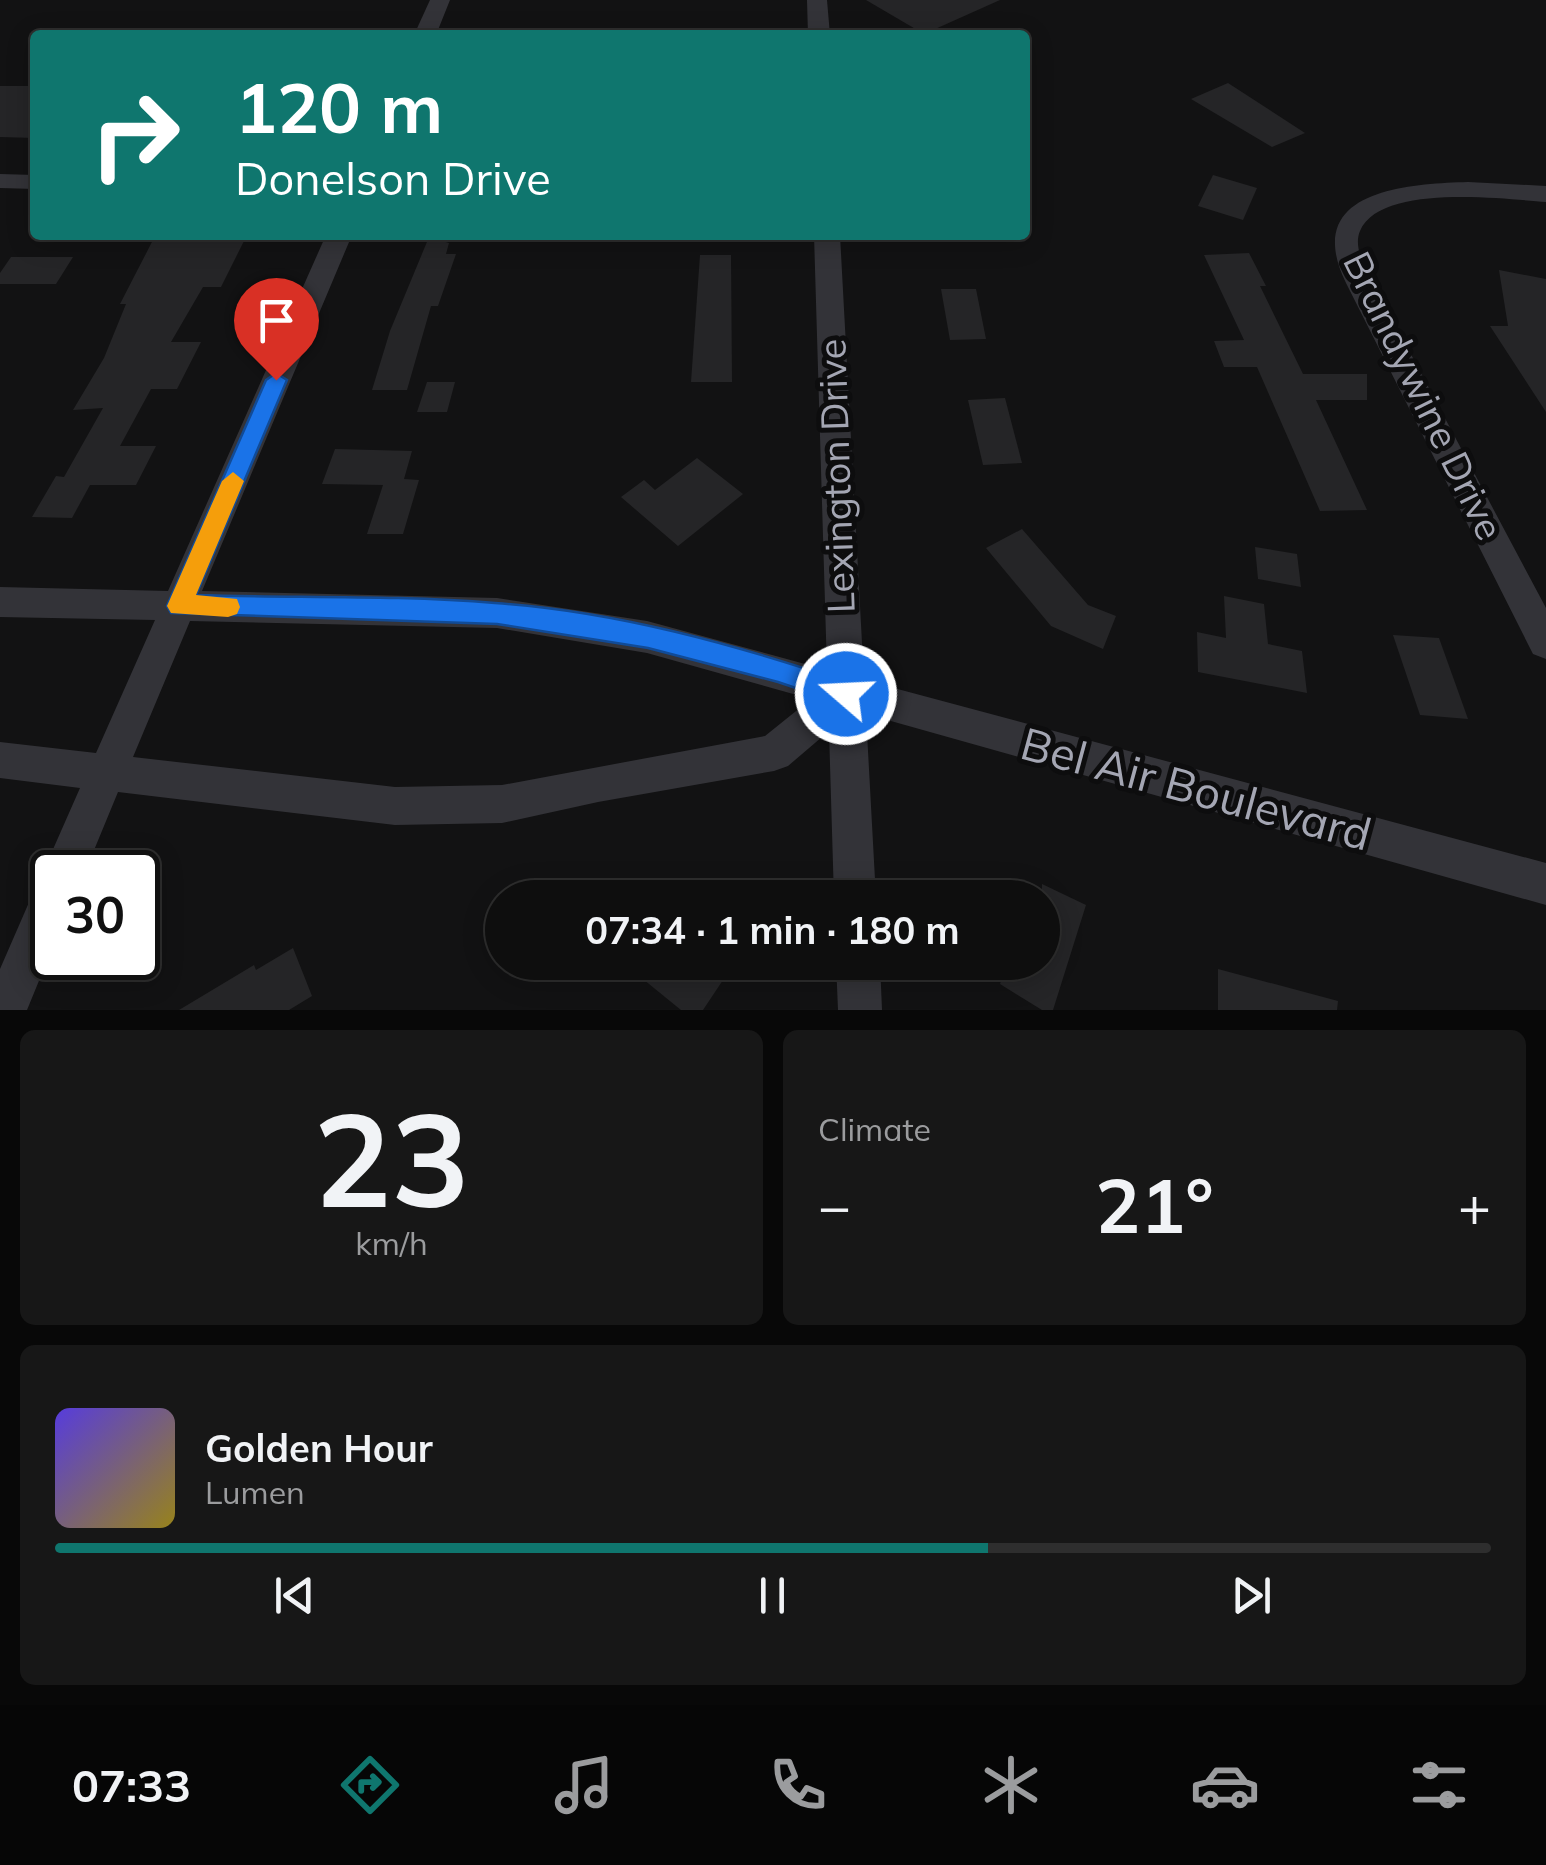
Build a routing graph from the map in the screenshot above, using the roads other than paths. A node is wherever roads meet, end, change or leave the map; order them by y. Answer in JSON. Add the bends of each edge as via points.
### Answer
{"nodes":[{"id":1,"x":440,"y":0,"type":"edge"},
{"id":2,"x":817,"y":0,"type":"edge"},
{"id":3,"x":427,"y":30,"type":"edge"},
{"id":4,"x":819,"y":30,"type":"edge"},
{"id":5,"x":0,"y":181,"type":"edge"},
{"id":6,"x":30,"y":182,"type":"edge"},
{"id":7,"x":1546,"y":194,"type":"edge"},
{"id":8,"x":337,"y":240,"type":"edge"},
{"id":9,"x":827,"y":240,"type":"edge"},
{"id":10,"x":0,"y":602,"type":"edge"},
{"id":11,"x":179,"y":606,"type":"junction"},
{"id":12,"x":1546,"y":643,"type":"edge"},
{"id":13,"x":846,"y":694,"type":"junction"},
{"id":14,"x":0,"y":760,"type":"edge"},
{"id":15,"x":107,"y":774,"type":"junction"},
{"id":16,"x":74,"y":850,"type":"edge"},
{"id":17,"x":854,"y":880,"type":"edge"},
{"id":18,"x":1546,"y":884,"type":"edge"},
{"id":19,"x":30,"y":951,"type":"edge"},
{"id":20,"x":859,"y":980,"type":"edge"},
{"id":21,"x":5,"y":1010,"type":"edge"},
{"id":22,"x":860,"y":1010,"type":"edge"}],
"edges":[{"from":1,"to":3,"type":"street"},
{"from":2,"to":4,"type":"street"},
{"from":5,"to":6,"type":"street"},
{"from":7,"to":12,"type":"street","name":"Brandywine Drive","via":[[1386,198],[1363,209],[1347,231],[1347,255],[1367,298]]},
{"from":8,"to":11,"type":"street"},
{"from":9,"to":13,"type":"street","name":"Lexington Drive"},
{"from":10,"to":11,"type":"street","name":"Bel Air Boulevard"},
{"from":11,"to":13,"type":"street","name":"Bel Air Boulevard","via":[[497,613],[648,637]]},
{"from":11,"to":15,"type":"street"},
{"from":13,"to":15,"type":"street","via":[[774,753],[502,804],[395,806]]},
{"from":13,"to":17,"type":"street","name":"Lexington Drive"},
{"from":13,"to":18,"type":"street","name":"Bel Air Boulevard"},
{"from":14,"to":15,"type":"street"},
{"from":15,"to":16,"type":"street"},
{"from":19,"to":21,"type":"street"},
{"from":20,"to":22,"type":"street"}]}
